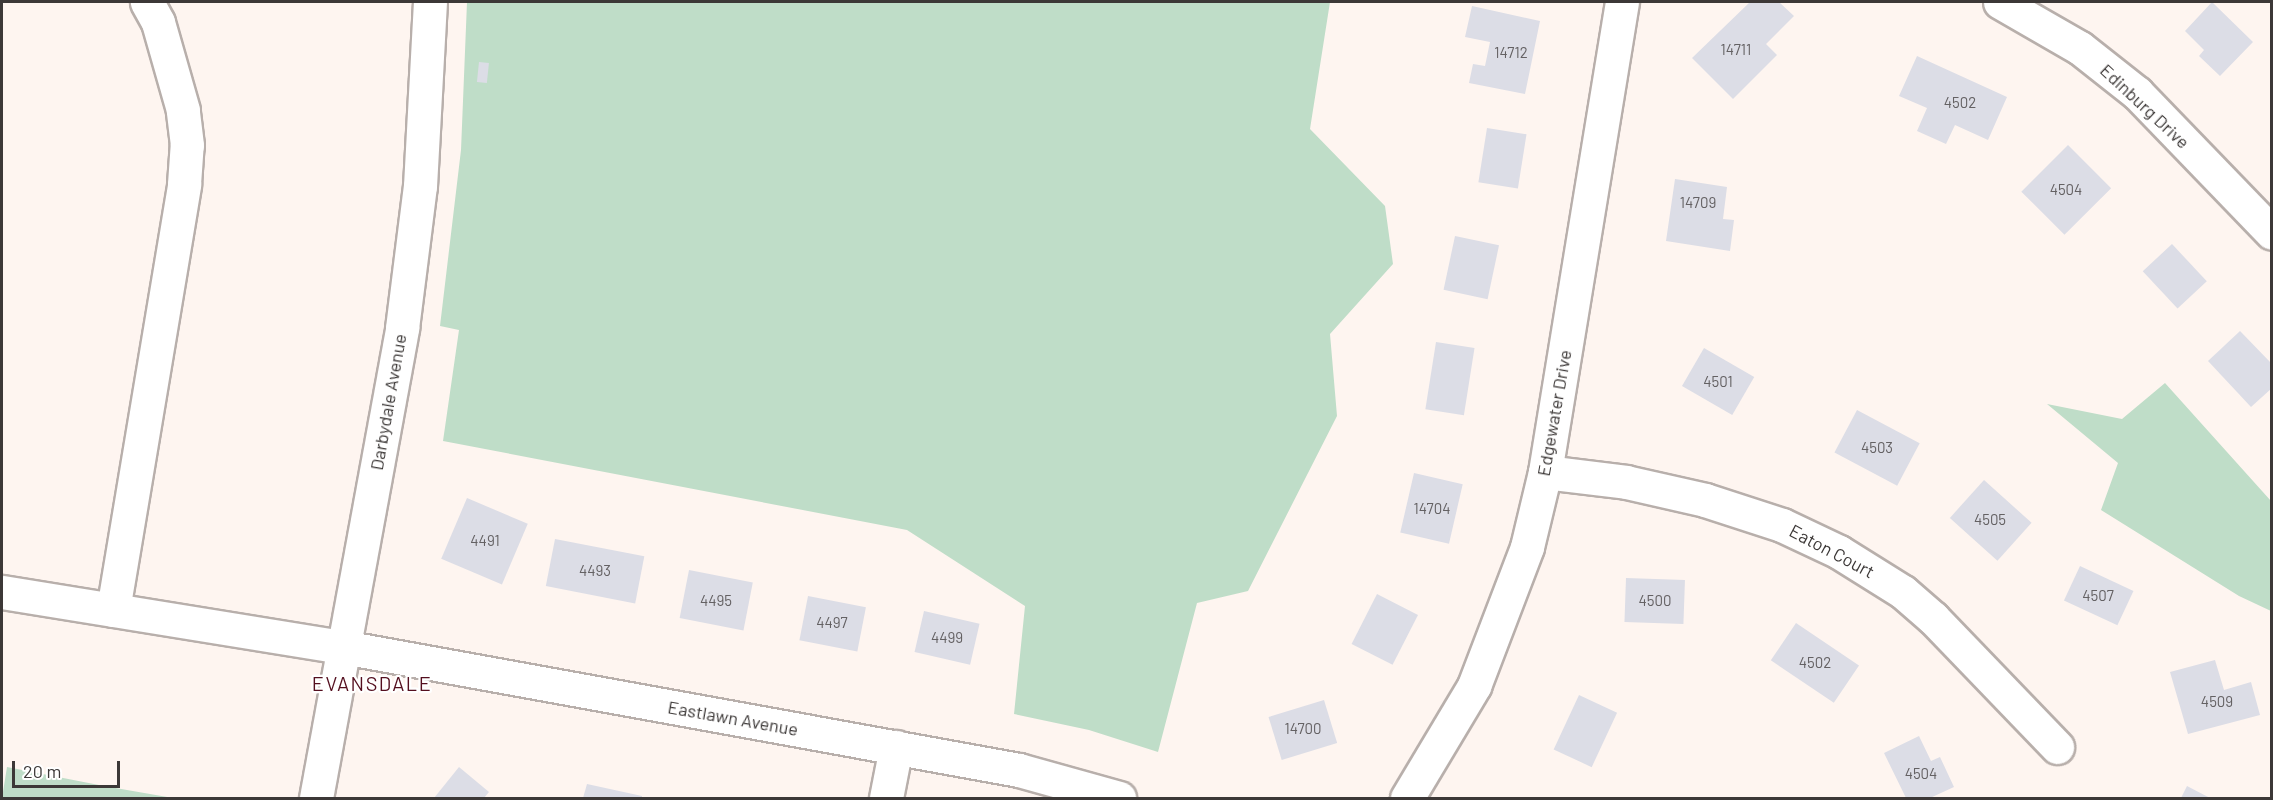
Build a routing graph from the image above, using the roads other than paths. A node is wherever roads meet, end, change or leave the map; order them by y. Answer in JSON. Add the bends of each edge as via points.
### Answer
{"nodes":[{"id":1,"x":147,"y":2,"type":"edge"},
{"id":2,"x":430,"y":2,"type":"edge"},
{"id":3,"x":1622,"y":2,"type":"edge"},
{"id":4,"x":2000,"y":2,"type":"edge"},
{"id":5,"x":2271,"y":233,"type":"edge"},
{"id":6,"x":1545,"y":472,"type":"junction"},
{"id":7,"x":2,"y":592,"type":"edge"},
{"id":8,"x":113,"y":610,"type":"junction"},
{"id":9,"x":344,"y":647,"type":"junction"},
{"id":10,"x":896,"y":747,"type":"junction"},
{"id":11,"x":2057,"y":747,"type":"dead end"},
{"id":12,"x":316,"y":798,"type":"edge"},
{"id":13,"x":886,"y":798,"type":"edge"},
{"id":14,"x":1119,"y":798,"type":"edge"},
{"id":15,"x":1407,"y":798,"type":"edge"}],
"edges":[{"from":1,"to":8,"type":"street","via":[[158,22],[183,110],[187,145]]},
{"from":2,"to":9,"type":"street","name":"Darbydale Avenue","via":[[420,186],[402,328]]},
{"from":3,"to":6,"type":"street","name":"Edgewater Drive"},
{"from":4,"to":5,"type":"street","name":"Edinburg Drive","via":[[2080,48],[2137,93]]},
{"from":6,"to":11,"type":"street","name":"Eaton Court","via":[[1626,482],[1705,500],[1782,525],[1839,552],[1903,592],[1933,618]]},
{"from":6,"to":15,"type":"street","name":"Edgewater Drive","via":[[1527,547],[1501,625],[1474,686]]},
{"from":7,"to":8,"type":"street","name":"Eastlawn Avenue"},
{"from":8,"to":9,"type":"street","name":"Eastlawn Avenue"},
{"from":9,"to":10,"type":"street","name":"Eastlawn Avenue"},
{"from":9,"to":12,"type":"street","name":"Darbydale Avenue"},
{"from":10,"to":13,"type":"street"},
{"from":10,"to":14,"type":"street","name":"Eastlawn Avenue","via":[[1019,770]]}]}
